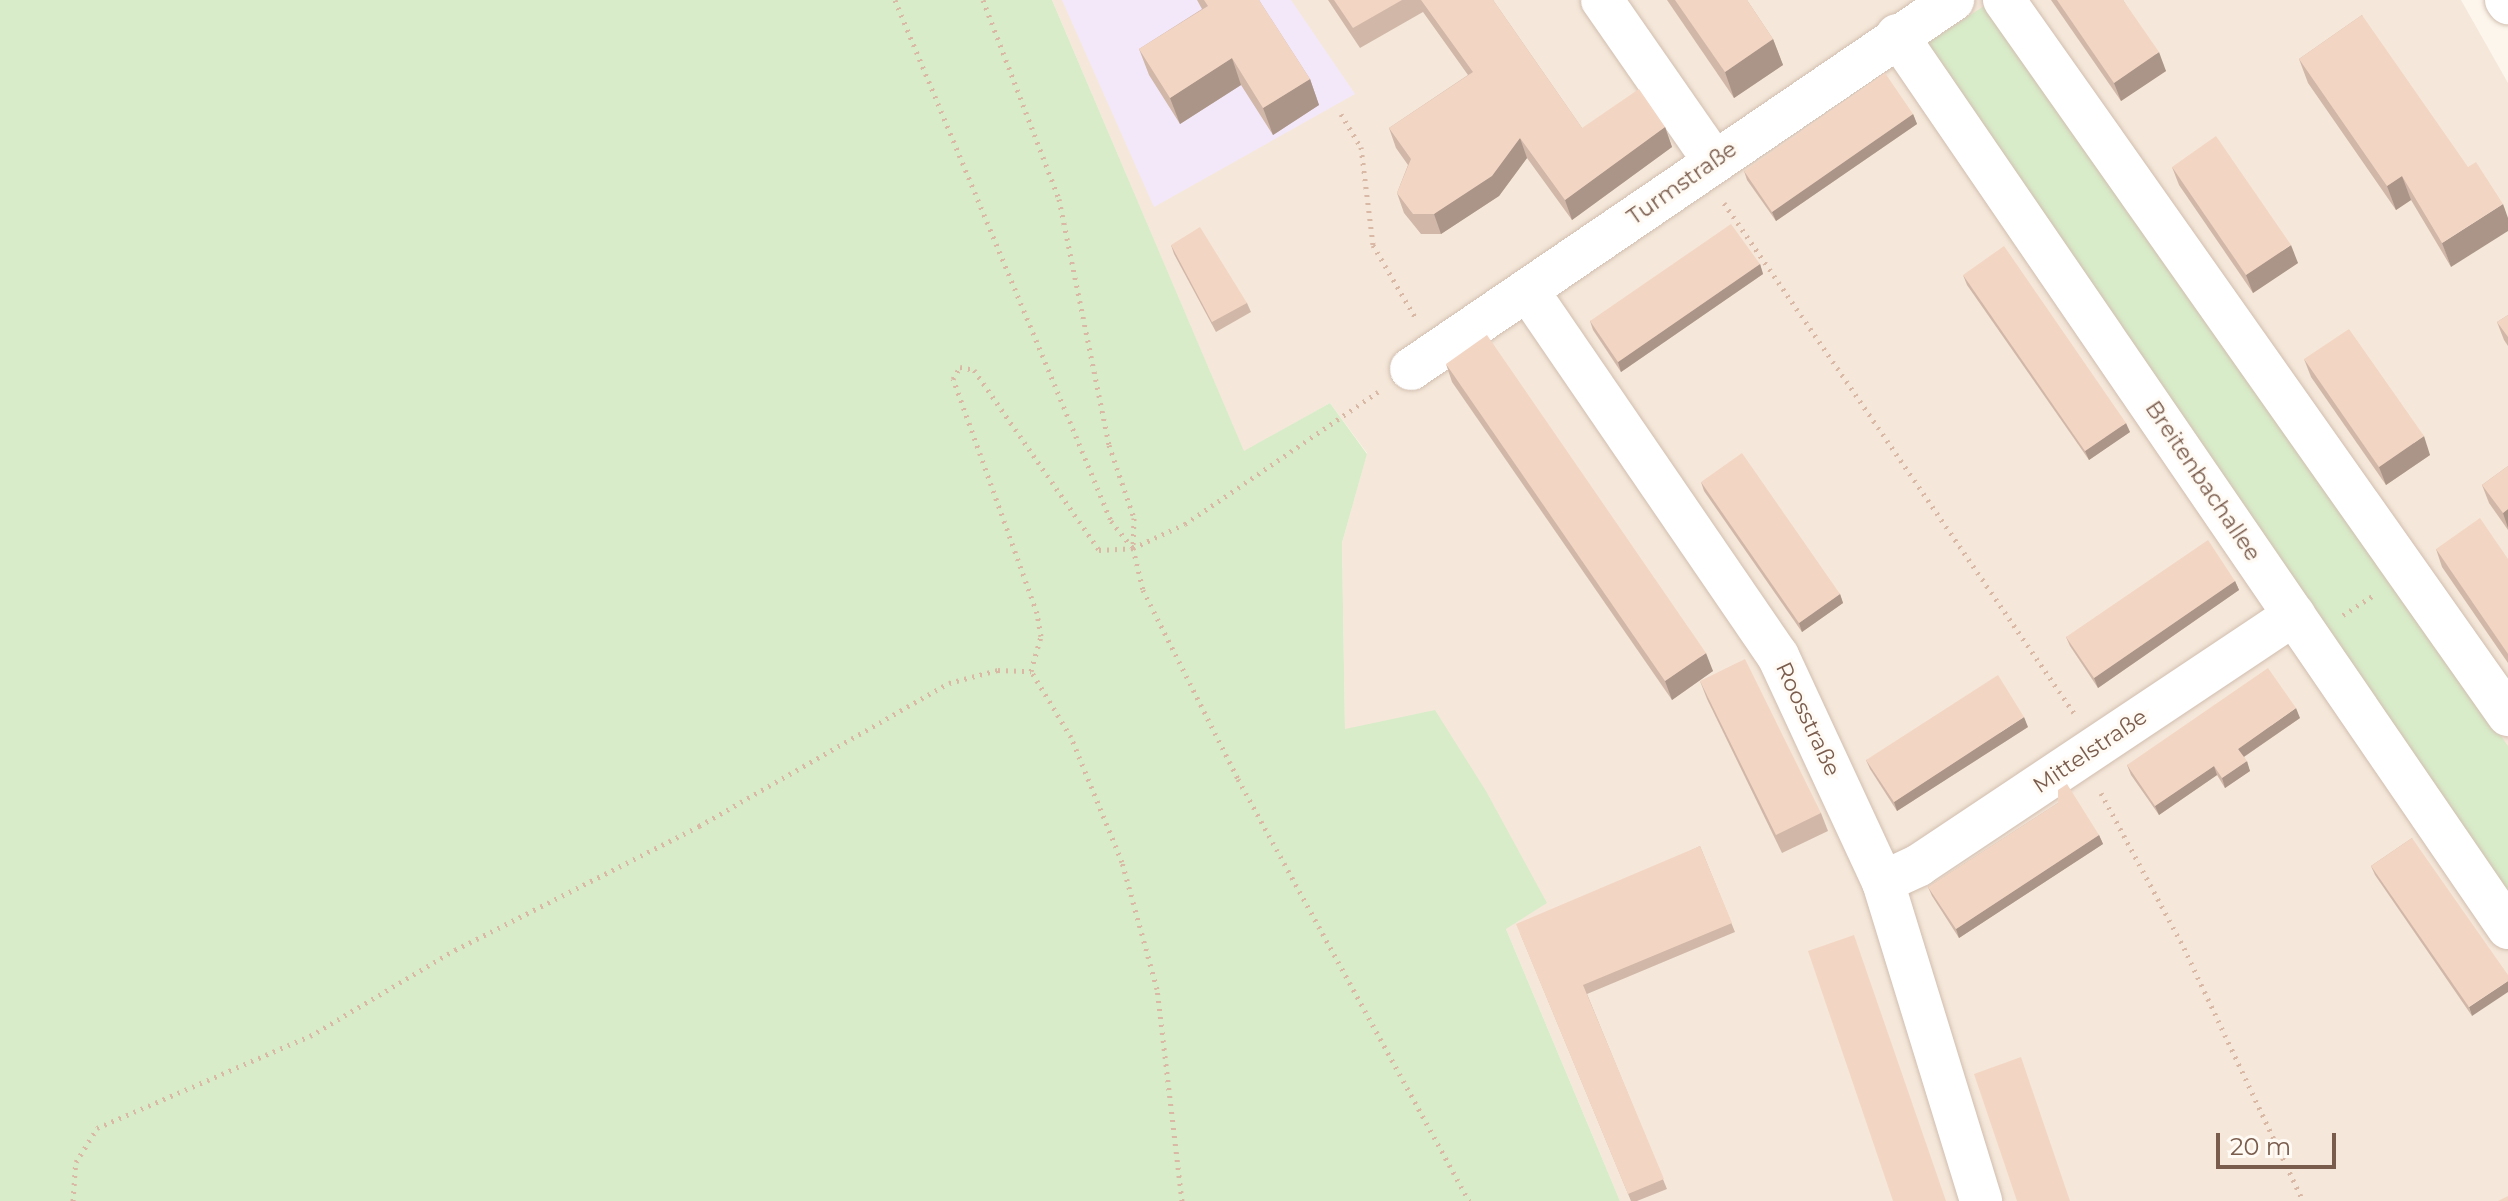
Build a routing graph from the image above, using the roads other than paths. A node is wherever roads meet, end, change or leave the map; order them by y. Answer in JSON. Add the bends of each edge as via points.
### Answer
{"nodes":[{"id":1,"x":1602,"y":0,"type":"edge"},
{"id":2,"x":1953,"y":0,"type":"edge"},
{"id":3,"x":2004,"y":0,"type":"edge"},
{"id":4,"x":1897,"y":35,"type":"junction"},
{"id":5,"x":1707,"y":165,"type":"junction"},
{"id":6,"x":1528,"y":291,"type":"junction"},
{"id":7,"x":1424,"y":361,"type":"road end"},
{"id":8,"x":2302,"y":626,"type":"junction"},
{"id":9,"x":2508,"y":715,"type":"edge"},
{"id":10,"x":1883,"y":882,"type":"junction"},
{"id":11,"x":2508,"y":928,"type":"edge"},
{"id":12,"x":1981,"y":1201,"type":"edge"}],
"edges":[{"from":1,"to":5,"type":"street"},
{"from":2,"to":4,"type":"street","name":"Turmstraße"},
{"from":3,"to":9,"type":"street"},
{"from":4,"to":5,"type":"street","name":"Turmstraße"},
{"from":4,"to":8,"type":"street","name":"Breitenbachallee"},
{"from":5,"to":6,"type":"street","name":"Turmstraße"},
{"from":6,"to":7,"type":"street","name":"Turmstraße"},
{"from":6,"to":10,"type":"street","name":"Roosstraße","via":[[1778,656]]},
{"from":8,"to":10,"type":"street","name":"Mittelstraße","via":[[2088,752],[1919,865]]},
{"from":8,"to":11,"type":"street","name":"Breitenbachallee"},
{"from":10,"to":12,"type":"street","name":"Roosstraße"}]}
